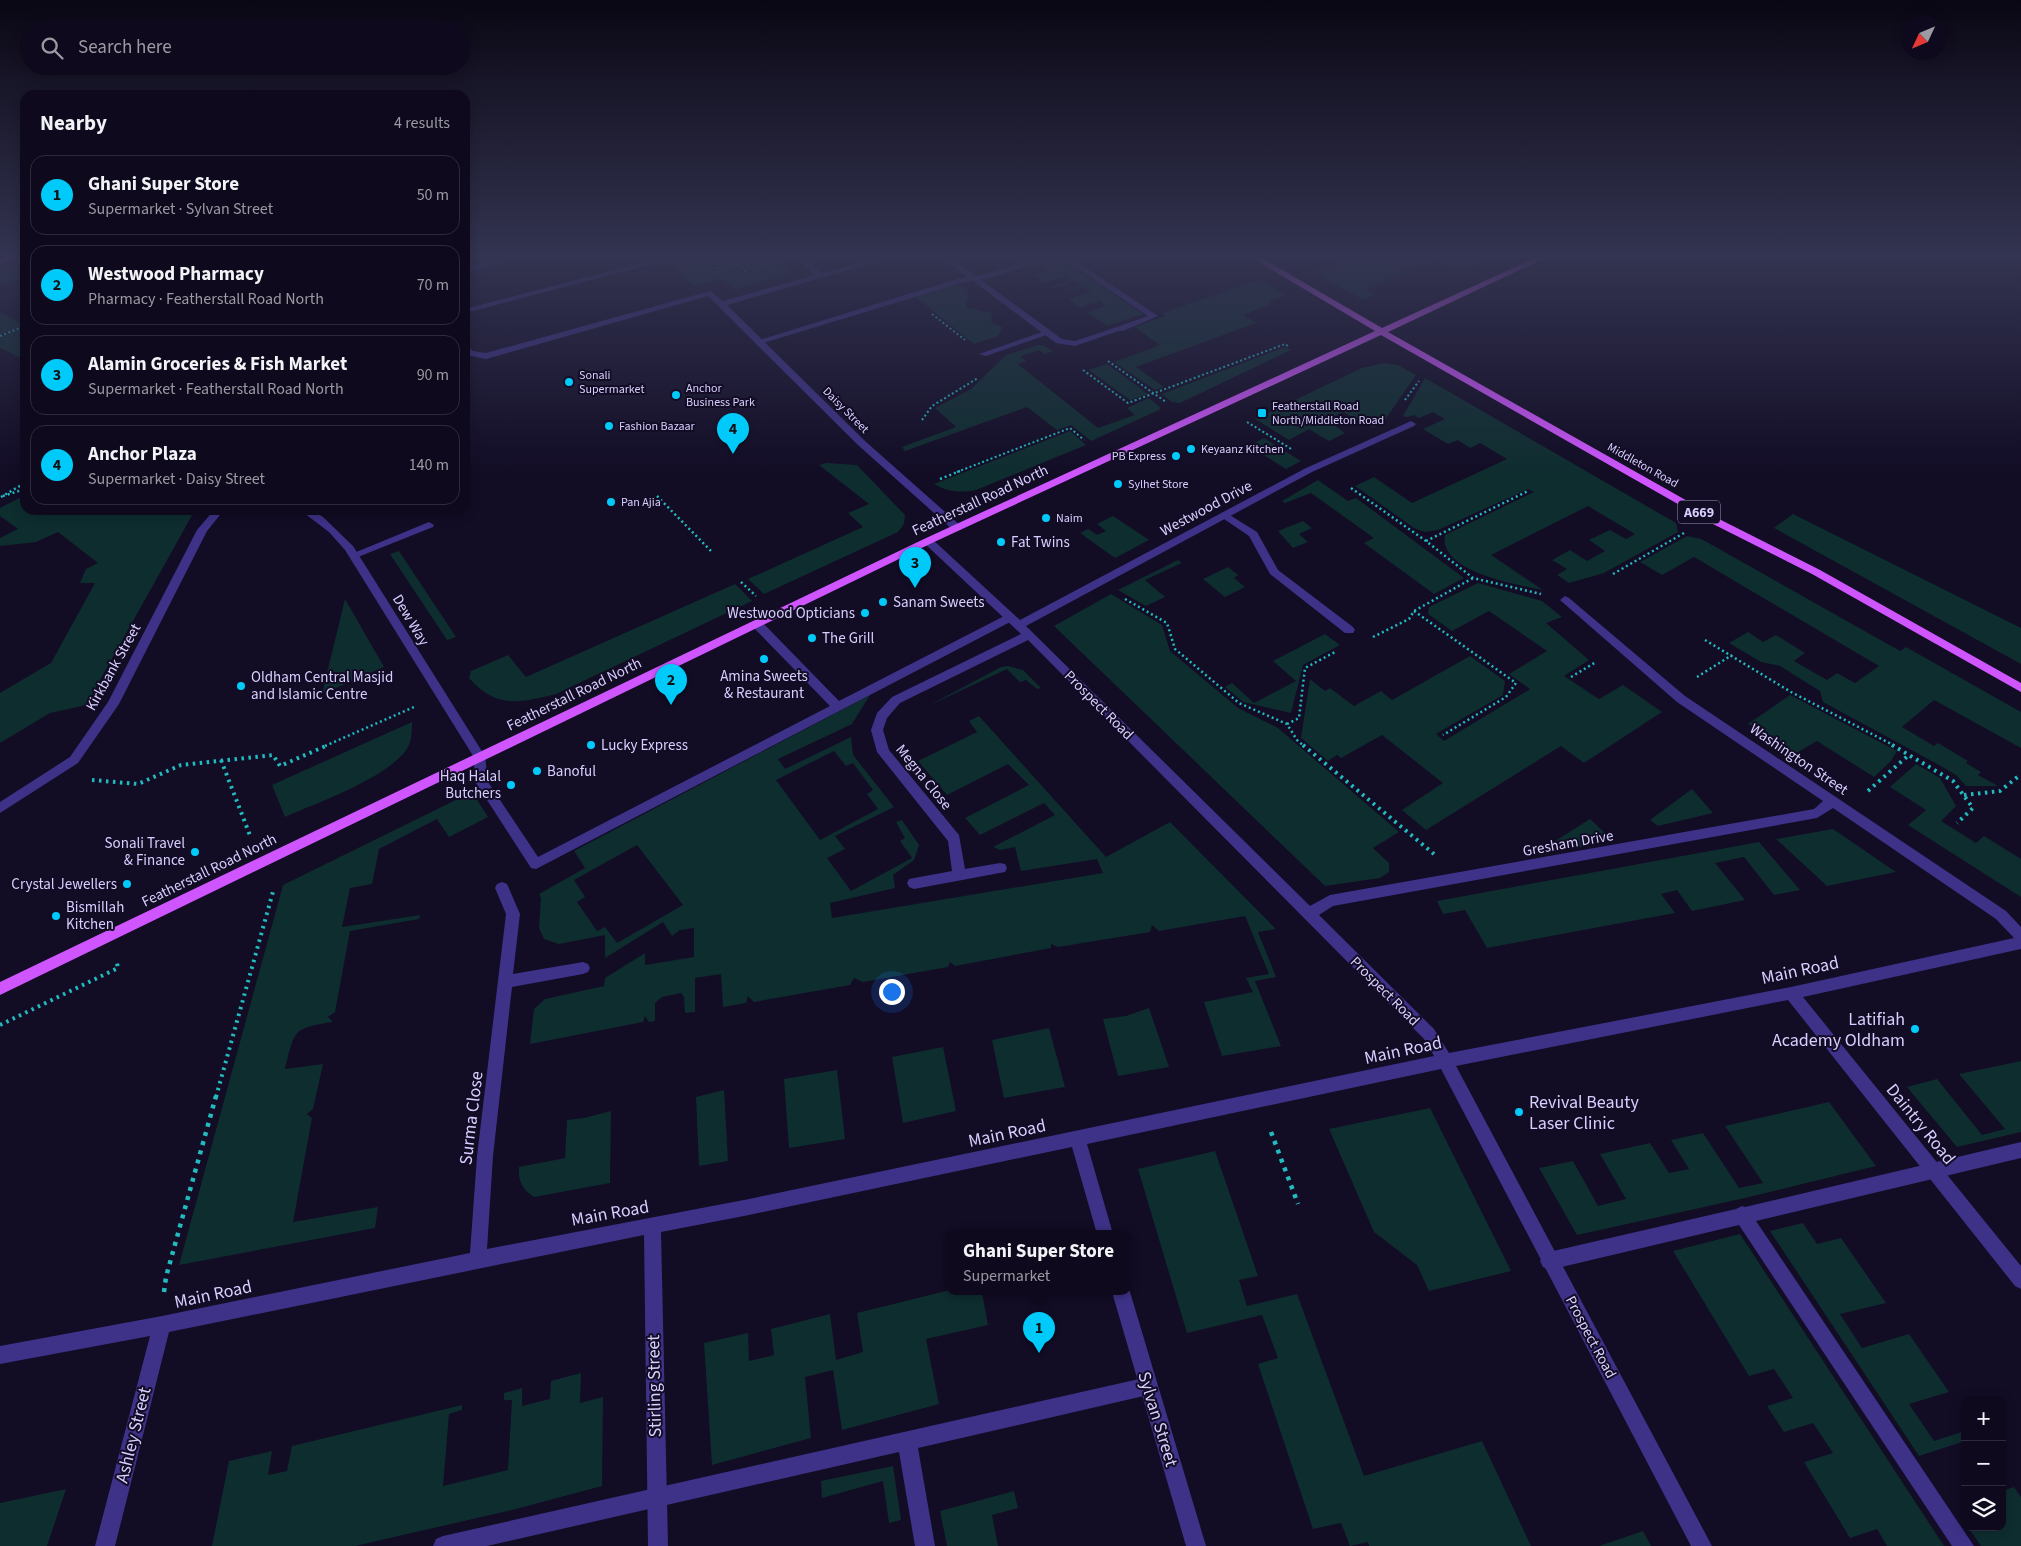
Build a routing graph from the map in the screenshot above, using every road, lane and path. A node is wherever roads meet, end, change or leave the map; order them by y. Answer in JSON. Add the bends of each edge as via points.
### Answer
{"nodes":[{"id":1,"x":15,"y":330,"type":"edge"},
{"id":2,"x":578,"y":330,"type":"edge"},
{"id":3,"x":748,"y":330,"type":"edge"},
{"id":4,"x":798,"y":330,"type":"edge"},
{"id":5,"x":953,"y":330,"type":"edge"},
{"id":6,"x":1044,"y":330,"type":"edge"},
{"id":7,"x":1117,"y":330,"type":"edge"},
{"id":8,"x":1380,"y":330,"type":"joint"},
{"id":9,"x":1048,"y":333,"type":"junction"},
{"id":10,"x":0,"y":336,"type":"edge"},
{"id":11,"x":760,"y":342,"type":"junction"},
{"id":12,"x":1286,"y":344,"type":"dead end"},
{"id":13,"x":470,"y":353,"type":"edge"},
{"id":14,"x":983,"y":354,"type":"junction"},
{"id":15,"x":1108,"y":361,"type":"dead end"},
{"id":16,"x":1083,"y":370,"type":"dead end"},
{"id":17,"x":1155,"y":394,"type":"junction"},
{"id":18,"x":1168,"y":403,"type":"dead end"},
{"id":19,"x":1240,"y":418,"type":"dead end"},
{"id":20,"x":922,"y":420,"type":"dead end"},
{"id":21,"x":1411,"y":424,"type":"dead end"},
{"id":22,"x":1085,"y":441,"type":"dead end"},
{"id":23,"x":1298,"y":453,"type":"dead end"},
{"id":24,"x":938,"y":480,"type":"dead end"},
{"id":25,"x":20,"y":486,"type":"edge"},
{"id":26,"x":1351,"y":488,"type":"dead end"},
{"id":27,"x":20,"y":491,"type":"edge"},
{"id":28,"x":1528,"y":491,"type":"dead end"},
{"id":29,"x":656,"y":496,"type":"dead end"},
{"id":30,"x":0,"y":497,"type":"edge"},
{"id":31,"x":215,"y":515,"type":"edge"},
{"id":32,"x":315,"y":515,"type":"edge"},
{"id":33,"x":1224,"y":515,"type":"junction"},
{"id":34,"x":429,"y":525,"type":"dead end"},
{"id":35,"x":957,"y":528,"type":"junction"},
{"id":36,"x":1692,"y":528,"type":"dead end"},
{"id":37,"x":1426,"y":540,"type":"junction"},
{"id":38,"x":928,"y":541,"type":"junction"},
{"id":39,"x":712,"y":552,"type":"dead end"},
{"id":40,"x":354,"y":555,"type":"junction"},
{"id":41,"x":1613,"y":574,"type":"dead end"},
{"id":42,"x":1101,"y":581,"type":"junction"},
{"id":43,"x":741,"y":582,"type":"dead end"},
{"id":44,"x":1565,"y":600,"type":"joint"},
{"id":45,"x":762,"y":601,"type":"dead end"},
{"id":46,"x":1414,"y":611,"type":"dead end"},
{"id":47,"x":757,"y":624,"type":"junction"},
{"id":48,"x":1019,"y":626,"type":"junction"},
{"id":49,"x":1349,"y":630,"type":"dead end"},
{"id":50,"x":1705,"y":640,"type":"dead end"},
{"id":51,"x":1732,"y":655,"type":"junction"},
{"id":52,"x":1596,"y":662,"type":"dead end"},
{"id":53,"x":1571,"y":677,"type":"dead end"},
{"id":54,"x":1692,"y":680,"type":"dead end"},
{"id":55,"x":2021,"y":688,"type":"edge"},
{"id":56,"x":414,"y":707,"type":"dead end"},
{"id":57,"x":838,"y":707,"type":"junction"},
{"id":58,"x":1443,"y":735,"type":"dead end"},
{"id":59,"x":1910,"y":754,"type":"junction"},
{"id":60,"x":479,"y":756,"type":"junction"},
{"id":61,"x":221,"y":760,"type":"junction"},
{"id":62,"x":2020,"y":774,"type":"dead end"},
{"id":63,"x":138,"y":784,"type":"dead end"},
{"id":64,"x":1867,"y":792,"type":"dead end"},
{"id":65,"x":1964,"y":795,"type":"junction"},
{"id":66,"x":1833,"y":801,"type":"junction"},
{"id":67,"x":0,"y":808,"type":"edge"},
{"id":68,"x":1957,"y":823,"type":"dead end"},
{"id":69,"x":253,"y":840,"type":"dead end"},
{"id":70,"x":1000,"y":868,"type":"dead end"},
{"id":71,"x":959,"y":874,"type":"junction"},
{"id":72,"x":1467,"y":878,"type":"junction"},
{"id":73,"x":276,"y":881,"type":"dead end"},
{"id":74,"x":914,"y":883,"type":"dead end"},
{"id":75,"x":502,"y":888,"type":"dead end"},
{"id":76,"x":1309,"y":914,"type":"junction"},
{"id":77,"x":2021,"y":936,"type":"edge"},
{"id":78,"x":2021,"y":943,"type":"edge"},
{"id":79,"x":116,"y":960,"type":"dead end"},
{"id":80,"x":583,"y":968,"type":"dead end"},
{"id":81,"x":507,"y":981,"type":"junction"},
{"id":82,"x":0,"y":988,"type":"edge"},
{"id":83,"x":1791,"y":993,"type":"junction"},
{"id":84,"x":0,"y":1025,"type":"edge"},
{"id":85,"x":1446,"y":1061,"type":"junction"},
{"id":86,"x":1271,"y":1132,"type":"dead end"},
{"id":87,"x":1078,"y":1139,"type":"junction"},
{"id":88,"x":2021,"y":1150,"type":"edge"},
{"id":89,"x":1934,"y":1172,"type":"junction"},
{"id":90,"x":1298,"y":1204,"type":"dead end"},
{"id":91,"x":1742,"y":1214,"type":"junction"},
{"id":92,"x":652,"y":1226,"type":"junction"},
{"id":93,"x":1104,"y":1230,"type":"edge"},
{"id":94,"x":478,"y":1259,"type":"junction"},
{"id":95,"x":1549,"y":1260,"type":"junction"},
{"id":96,"x":2021,"y":1280,"type":"edge"},
{"id":97,"x":1122,"y":1295,"type":"edge"},
{"id":98,"x":162,"y":1325,"type":"junction"},
{"id":99,"x":0,"y":1355,"type":"edge"},
{"id":100,"x":1148,"y":1386,"type":"junction"},
{"id":101,"x":907,"y":1441,"type":"junction"},
{"id":102,"x":656,"y":1496,"type":"junction"},
{"id":103,"x":105,"y":1546,"type":"edge"},
{"id":104,"x":443,"y":1546,"type":"edge"},
{"id":105,"x":658,"y":1546,"type":"edge"},
{"id":106,"x":925,"y":1546,"type":"edge"},
{"id":107,"x":1196,"y":1546,"type":"edge"},
{"id":108,"x":1702,"y":1546,"type":"edge"},
{"id":109,"x":1964,"y":1546,"type":"edge"}],
"edges":[{"from":1,"to":10,"type":"path"},
{"from":2,"to":13,"type":"street","via":[[486,356]]},
{"from":3,"to":11,"type":"street","name":"Daisy Street"},
{"from":4,"to":11,"type":"street"},
{"from":5,"to":14,"type":"path"},
{"from":6,"to":9,"type":"street"},
{"from":7,"to":9,"type":"street","via":[[1075,344],[1059,341]]},
{"from":8,"to":35,"type":"main road","name":"Featherstall Road North"},
{"from":8,"to":55,"type":"main road","name":"Middleton Road","number":"A669","via":[[1717,522],[1816,572]]},
{"from":9,"to":14,"type":"street"},
{"from":11,"to":35,"type":"street","name":"Daisy Street","via":[[906,485]]},
{"from":12,"to":17,"type":"path"},
{"from":14,"to":20,"type":"path","via":[[994,363],[973,382],[932,406]]},
{"from":15,"to":17,"type":"path"},
{"from":16,"to":17,"type":"path","via":[[1128,403]]},
{"from":17,"to":18,"type":"path"},
{"from":19,"to":23,"type":"path"},
{"from":21,"to":33,"type":"street","name":"Westwood Drive","via":[[1338,456]]},
{"from":22,"to":24,"type":"path","via":[[1070,428]]},
{"from":25,"to":30,"type":"path"},
{"from":26,"to":37,"type":"path"},
{"from":27,"to":30,"type":"path"},
{"from":28,"to":37,"type":"path"},
{"from":29,"to":39,"type":"path"},
{"from":31,"to":67,"type":"street","name":"Kirkbank Street","via":[[202,530],[113,704],[74,760]]},
{"from":32,"to":40,"type":"street","name":"Dew Way","via":[[341,538]]},
{"from":33,"to":42,"type":"street","name":"Westwood Drive"},
{"from":33,"to":49,"type":"street","via":[[1253,534],[1274,572]]},
{"from":34,"to":40,"type":"street"},
{"from":35,"to":38,"type":"main road","name":"Featherstall Road North"},
{"from":36,"to":41,"type":"path"},
{"from":37,"to":44,"type":"path","via":[[1473,578]]},
{"from":38,"to":47,"type":"main road","name":"Featherstall Road North"},
{"from":38,"to":48,"type":"street","name":"Prospect Road"},
{"from":40,"to":60,"type":"street","name":"Dew Way"},
{"from":42,"to":48,"type":"street","name":"Westwood Drive"},
{"from":42,"to":72,"type":"path","via":[[1113,592],[1167,623],[1175,649],[1232,697],[1287,724],[1298,740],[1415,839]]},
{"from":43,"to":45,"type":"path"},
{"from":44,"to":66,"type":"street","name":"Washington Street","via":[[1681,699]]},
{"from":46,"to":58,"type":"path","via":[[1516,683],[1506,697]]},
{"from":47,"to":57,"type":"street"},
{"from":47,"to":60,"type":"main road","name":"Featherstall Road North"},
{"from":48,"to":57,"type":"street"},
{"from":48,"to":71,"type":"street","name":"Megna Close","via":[[896,700],[881,716],[877,730],[883,752],[954,838]]},
{"from":48,"to":76,"type":"street","name":"Prospect Road"},
{"from":50,"to":51,"type":"path"},
{"from":51,"to":54,"type":"path"},
{"from":51,"to":59,"type":"path","via":[[1792,692]]},
{"from":52,"to":53,"type":"path"},
{"from":56,"to":61,"type":"path","via":[[280,766],[273,755]]},
{"from":57,"to":60,"type":"street","via":[[536,864],[482,783]]},
{"from":59,"to":64,"type":"path"},
{"from":59,"to":65,"type":"path","via":[[1954,781]]},
{"from":60,"to":82,"type":"main road","name":"Featherstall Road North"},
{"from":61,"to":63,"type":"path","via":[[181,765]]},
{"from":61,"to":69,"type":"path"},
{"from":62,"to":65,"type":"path","via":[[2000,791]]},
{"from":65,"to":68,"type":"path","via":[[1973,808]]},
{"from":66,"to":72,"type":"street","name":"Gresham Drive","via":[[1817,814]]},
{"from":66,"to":77,"type":"street","name":"Washington Street","via":[[2001,915]]},
{"from":70,"to":71,"type":"street"},
{"from":71,"to":74,"type":"street"},
{"from":72,"to":76,"type":"street","name":"Gresham Drive","via":[[1330,901]]},
{"from":73,"to":98,"type":"path","via":[[166,1277]]},
{"from":75,"to":81,"type":"street","name":"Surma Close","via":[[513,914]]},
{"from":76,"to":85,"type":"street","name":"Prospect Road","via":[[1429,1034]]},
{"from":78,"to":83,"type":"street","name":"Main Road"},
{"from":79,"to":84,"type":"path","via":[[118,968]]},
{"from":80,"to":81,"type":"street"},
{"from":81,"to":94,"type":"street","name":"Surma Close","via":[[485,1156]]},
{"from":83,"to":85,"type":"street","name":"Main Road"},
{"from":83,"to":89,"type":"street","name":"Daintry Road"},
{"from":85,"to":87,"type":"street","name":"Main Road"},
{"from":85,"to":95,"type":"street","name":"Prospect Road"},
{"from":86,"to":90,"type":"path"},
{"from":87,"to":92,"type":"street","name":"Main Road"},
{"from":87,"to":93,"type":"street"},
{"from":88,"to":89,"type":"street"},
{"from":89,"to":91,"type":"street"},
{"from":89,"to":96,"type":"street","name":"Daintry Road"},
{"from":91,"to":95,"type":"street"},
{"from":91,"to":109,"type":"street"},
{"from":92,"to":94,"type":"street","name":"Main Road"},
{"from":92,"to":102,"type":"street","name":"Stirling Street"},
{"from":94,"to":98,"type":"street","name":"Main Road"},
{"from":95,"to":108,"type":"street","name":"Prospect Road"},
{"from":97,"to":100,"type":"street","name":"Sylvan Street"},
{"from":98,"to":99,"type":"street","name":"Main Road"},
{"from":98,"to":103,"type":"street","name":"Ashley Street"},
{"from":100,"to":101,"type":"street"},
{"from":100,"to":107,"type":"street","name":"Sylvan Street"},
{"from":101,"to":102,"type":"street"},
{"from":101,"to":106,"type":"street"},
{"from":102,"to":104,"type":"street"},
{"from":102,"to":105,"type":"street","name":"Stirling Street"}]}
